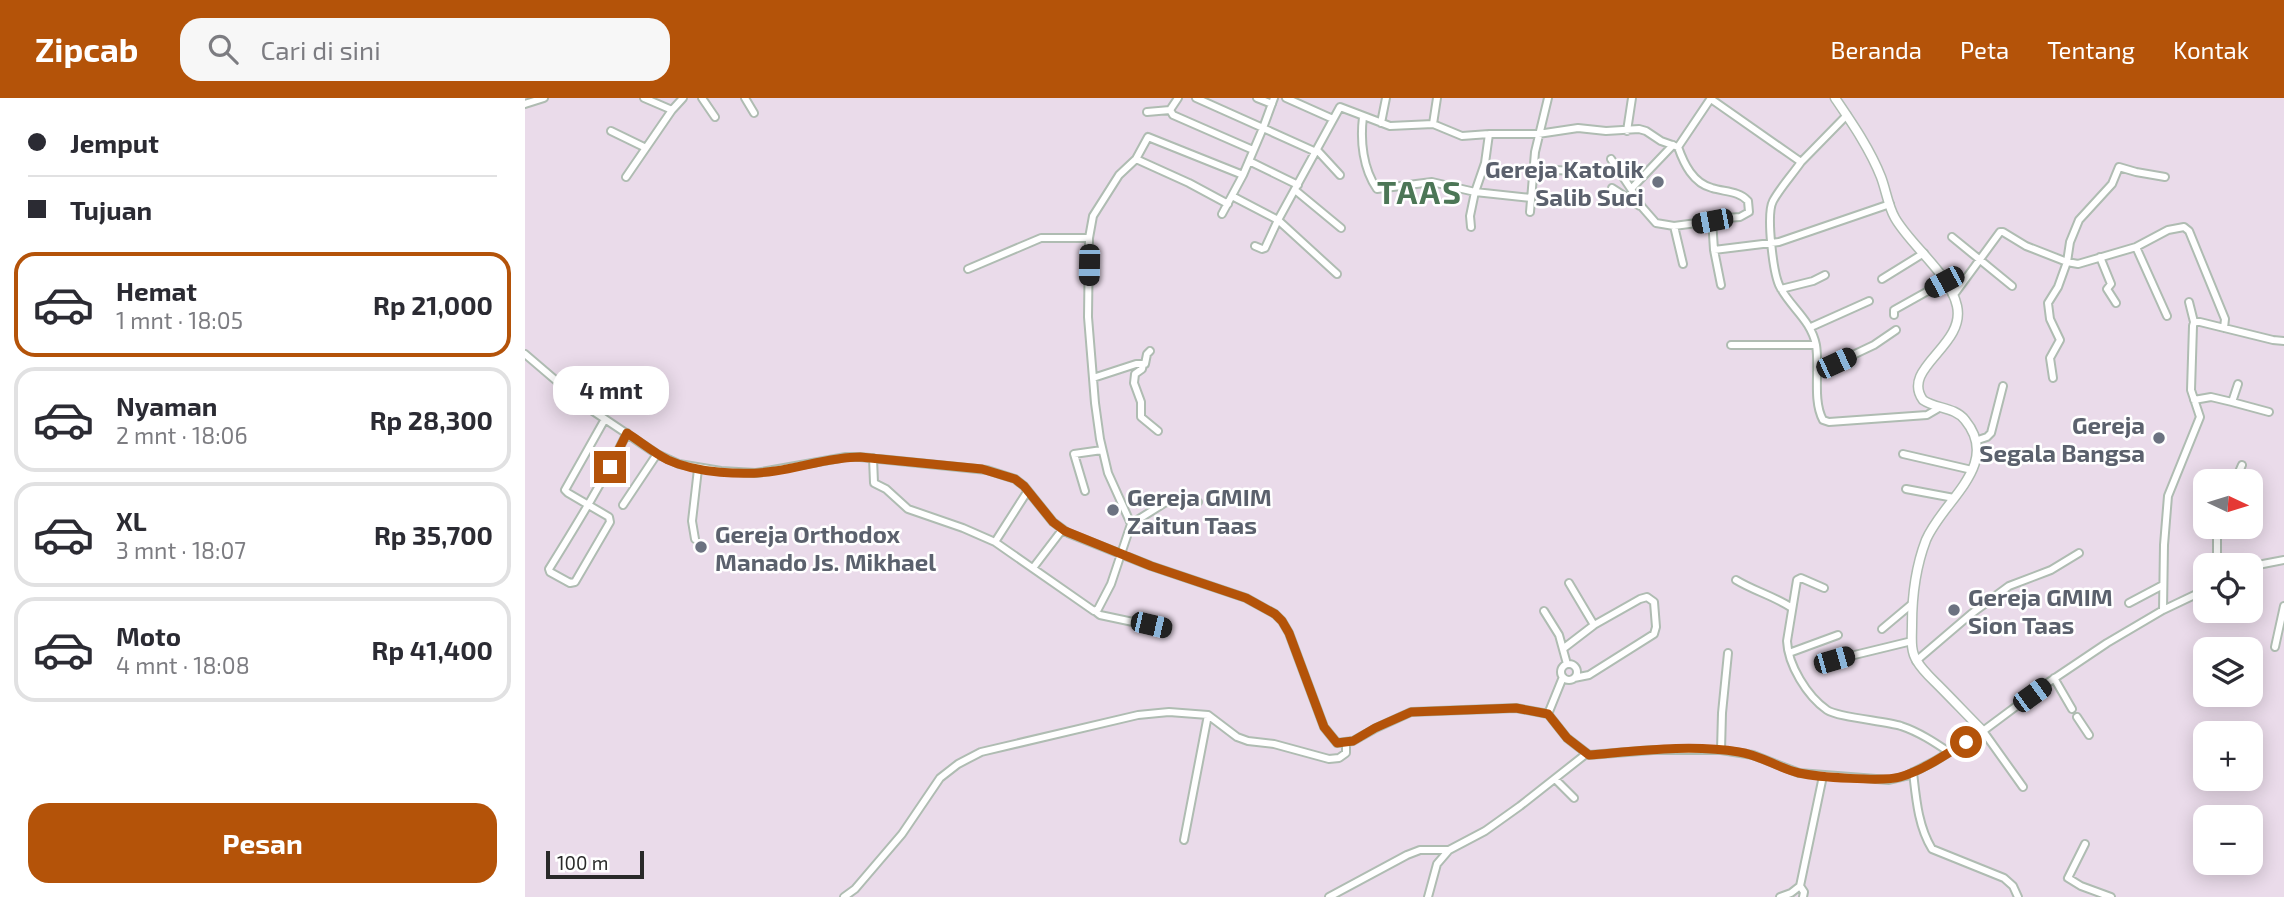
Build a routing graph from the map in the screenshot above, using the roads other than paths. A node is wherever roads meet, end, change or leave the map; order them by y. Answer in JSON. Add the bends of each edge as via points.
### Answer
{"nodes":[{"id":1,"x":544,"y":98,"type":"edge"},
{"id":2,"x":644,"y":98,"type":"edge"},
{"id":3,"x":683,"y":98,"type":"edge"},
{"id":4,"x":702,"y":98,"type":"edge"},
{"id":5,"x":745,"y":98,"type":"edge"},
{"id":6,"x":1178,"y":98,"type":"edge"},
{"id":7,"x":1196,"y":98,"type":"edge"},
{"id":8,"x":1257,"y":98,"type":"edge"},
{"id":9,"x":1286,"y":98,"type":"edge"},
{"id":10,"x":1344,"y":98,"type":"edge"},
{"id":11,"x":1387,"y":98,"type":"edge"},
{"id":12,"x":1437,"y":98,"type":"edge"},
{"id":13,"x":1548,"y":98,"type":"edge"},
{"id":14,"x":1632,"y":98,"type":"edge"},
{"id":15,"x":1711,"y":98,"type":"edge"},
{"id":16,"x":1835,"y":98,"type":"edge"},
{"id":17,"x":1273,"y":101,"type":"edge"},
{"id":18,"x":525,"y":104,"type":"edge"},
{"id":19,"x":1340,"y":107,"type":"junction"},
{"id":20,"x":672,"y":110,"type":"junction"},
{"id":21,"x":1170,"y":110,"type":"junction"},
{"id":22,"x":1147,"y":112,"type":"dead end"},
{"id":23,"x":754,"y":113,"type":"dead end"},
{"id":24,"x":1847,"y":115,"type":"junction"},
{"id":25,"x":715,"y":117,"type":"dead end"},
{"id":26,"x":1363,"y":117,"type":"junction"},
{"id":27,"x":1333,"y":120,"type":"junction"},
{"id":28,"x":1381,"y":123,"type":"junction"},
{"id":29,"x":1433,"y":124,"type":"junction"},
{"id":30,"x":1262,"y":128,"type":"junction"},
{"id":31,"x":611,"y":131,"type":"dead end"},
{"id":32,"x":1627,"y":131,"type":"junction"},
{"id":33,"x":1489,"y":134,"type":"junction"},
{"id":34,"x":1538,"y":134,"type":"junction"},
{"id":35,"x":1675,"y":146,"type":"junction"},
{"id":36,"x":646,"y":148,"type":"junction"},
{"id":37,"x":1253,"y":150,"type":"junction"},
{"id":38,"x":1317,"y":151,"type":"junction"},
{"id":39,"x":1136,"y":159,"type":"junction"},
{"id":40,"x":1611,"y":159,"type":"dead end"},
{"id":41,"x":1803,"y":160,"type":"junction"},
{"id":42,"x":1249,"y":161,"type":"junction"},
{"id":43,"x":1533,"y":169,"type":"junction"},
{"id":44,"x":1576,"y":171,"type":"dead end"},
{"id":45,"x":1243,"y":175,"type":"junction"},
{"id":46,"x":1340,"y":175,"type":"dead end"},
{"id":47,"x":626,"y":177,"type":"dead end"},
{"id":48,"x":2165,"y":177,"type":"dead end"},
{"id":49,"x":1297,"y":187,"type":"junction"},
{"id":50,"x":1612,"y":188,"type":"dead end"},
{"id":51,"x":1631,"y":189,"type":"junction"},
{"id":52,"x":1475,"y":192,"type":"junction"},
{"id":53,"x":1232,"y":196,"type":"junction"},
{"id":54,"x":1531,"y":198,"type":"junction"},
{"id":55,"x":1228,"y":204,"type":"junction"},
{"id":56,"x":1890,"y":204,"type":"junction"},
{"id":57,"x":1642,"y":207,"type":"junction"},
{"id":58,"x":1530,"y":212,"type":"dead end"},
{"id":59,"x":1222,"y":214,"type":"dead end"},
{"id":60,"x":1277,"y":220,"type":"junction"},
{"id":61,"x":1712,"y":221,"type":"junction"},
{"id":62,"x":1674,"y":226,"type":"junction"},
{"id":63,"x":1471,"y":227,"type":"dead end"},
{"id":64,"x":1341,"y":228,"type":"dead end"},
{"id":65,"x":1952,"y":237,"type":"dead end"},
{"id":66,"x":1089,"y":238,"type":"junction"},
{"id":67,"x":1772,"y":242,"type":"junction"},
{"id":68,"x":1255,"y":246,"type":"dead end"},
{"id":69,"x":2136,"y":247,"type":"junction"},
{"id":70,"x":1714,"y":250,"type":"junction"},
{"id":71,"x":1924,"y":253,"type":"junction"},
{"id":72,"x":2100,"y":257,"type":"junction"},
{"id":73,"x":1980,"y":261,"type":"junction"},
{"id":74,"x":2067,"y":262,"type":"junction"},
{"id":75,"x":1683,"y":264,"type":"dead end"},
{"id":76,"x":968,"y":270,"type":"dead end"},
{"id":77,"x":1337,"y":274,"type":"dead end"},
{"id":78,"x":1825,"y":275,"type":"dead end"},
{"id":79,"x":1882,"y":279,"type":"dead end"},
{"id":80,"x":1944,"y":282,"type":"junction"},
{"id":81,"x":1721,"y":285,"type":"dead end"},
{"id":82,"x":2012,"y":286,"type":"dead end"},
{"id":83,"x":1781,"y":289,"type":"junction"},
{"id":84,"x":1952,"y":294,"type":"junction"},
{"id":85,"x":1869,"y":301,"type":"dead end"},
{"id":86,"x":2189,"y":302,"type":"dead end"},
{"id":87,"x":2116,"y":303,"type":"dead end"},
{"id":88,"x":1894,"y":314,"type":"dead end"},
{"id":89,"x":2167,"y":316,"type":"dead end"},
{"id":90,"x":2194,"y":322,"type":"junction"},
{"id":91,"x":1811,"y":327,"type":"junction"},
{"id":92,"x":2224,"y":328,"type":"junction"},
{"id":93,"x":1896,"y":330,"type":"dead end"},
{"id":94,"x":2284,"y":341,"type":"edge"},
{"id":95,"x":1731,"y":345,"type":"dead end"},
{"id":96,"x":1816,"y":345,"type":"junction"},
{"id":97,"x":1150,"y":351,"type":"dead end"},
{"id":98,"x":525,"y":354,"type":"edge"},
{"id":99,"x":1143,"y":364,"type":"junction"},
{"id":100,"x":1817,"y":372,"type":"junction"},
{"id":101,"x":1093,"y":377,"type":"junction"},
{"id":102,"x":2053,"y":378,"type":"dead end"},
{"id":103,"x":2238,"y":384,"type":"dead end"},
{"id":104,"x":2003,"y":386,"type":"dead end"},
{"id":105,"x":2194,"y":400,"type":"junction"},
{"id":106,"x":2232,"y":402,"type":"junction"},
{"id":107,"x":1939,"y":408,"type":"junction"},
{"id":108,"x":2269,"y":412,"type":"dead end"},
{"id":109,"x":604,"y":419,"type":"junction"},
{"id":110,"x":1158,"y":431,"type":"dead end"},
{"id":111,"x":627,"y":433,"type":"junction"},
{"id":112,"x":1977,"y":440,"type":"junction"},
{"id":113,"x":1102,"y":450,"type":"junction"},
{"id":114,"x":657,"y":454,"type":"junction"},
{"id":115,"x":1903,"y":454,"type":"dead end"},
{"id":116,"x":873,"y":463,"type":"junction"},
{"id":117,"x":2242,"y":465,"type":"dead end"},
{"id":118,"x":698,"y":468,"type":"junction"},
{"id":119,"x":2240,"y":469,"type":"edge"},
{"id":120,"x":1972,"y":470,"type":"junction"},
{"id":121,"x":1906,"y":489,"type":"dead end"},
{"id":122,"x":1085,"y":491,"type":"dead end"},
{"id":123,"x":1027,"y":492,"type":"junction"},
{"id":124,"x":1954,"y":498,"type":"junction"},
{"id":125,"x":1198,"y":502,"type":"dead end"},
{"id":126,"x":589,"y":505,"type":"junction"},
{"id":127,"x":623,"y":505,"type":"dead end"},
{"id":128,"x":1131,"y":524,"type":"junction"},
{"id":129,"x":1062,"y":530,"type":"junction"},
{"id":130,"x":695,"y":539,"type":"dead end"},
{"id":131,"x":995,"y":542,"type":"junction"},
{"id":132,"x":2079,"y":553,"type":"dead end"},
{"id":133,"x":1120,"y":554,"type":"junction"},
{"id":134,"x":2284,"y":560,"type":"edge"},
{"id":135,"x":2263,"y":564,"type":"edge"},
{"id":136,"x":1033,"y":568,"type":"junction"},
{"id":137,"x":1736,"y":580,"type":"dead end"},
{"id":138,"x":1569,"y":583,"type":"dead end"},
{"id":139,"x":2163,"y":585,"type":"junction"},
{"id":140,"x":1824,"y":588,"type":"dead end"},
{"id":141,"x":2193,"y":596,"type":"edge"},
{"id":142,"x":1913,"y":603,"type":"junction"},
{"id":143,"x":2129,"y":603,"type":"dead end"},
{"id":144,"x":2284,"y":606,"type":"edge"},
{"id":145,"x":1791,"y":608,"type":"junction"},
{"id":146,"x":2163,"y":610,"type":"junction"},
{"id":147,"x":1095,"y":611,"type":"junction"},
{"id":148,"x":1543,"y":611,"type":"dead end"},
{"id":149,"x":1594,"y":625,"type":"junction"},
{"id":150,"x":1166,"y":629,"type":"dead end"},
{"id":151,"x":1882,"y":629,"type":"dead end"},
{"id":152,"x":1838,"y":635,"type":"dead end"},
{"id":153,"x":1912,"y":641,"type":"junction"},
{"id":154,"x":2275,"y":647,"type":"dead end"},
{"id":155,"x":1564,"y":648,"type":"junction"},
{"id":156,"x":1788,"y":648,"type":"junction"},
{"id":157,"x":1728,"y":653,"type":"dead end"},
{"id":158,"x":1834,"y":660,"type":"dead end"},
{"id":159,"x":1916,"y":661,"type":"junction"},
{"id":160,"x":1567,"y":664,"type":"junction"},
{"id":161,"x":1563,"y":677,"type":"junction"},
{"id":162,"x":1574,"y":678,"type":"junction"},
{"id":163,"x":2054,"y":678,"type":"junction"},
{"id":164,"x":2072,"y":709,"type":"dead end"},
{"id":165,"x":1548,"y":714,"type":"junction"},
{"id":166,"x":1208,"y":715,"type":"junction"},
{"id":167,"x":2077,"y":717,"type":"dead end"},
{"id":168,"x":1983,"y":731,"type":"junction"},
{"id":169,"x":2089,"y":735,"type":"dead end"},
{"id":170,"x":1346,"y":743,"type":"junction"},
{"id":171,"x":1721,"y":750,"type":"junction"},
{"id":172,"x":1949,"y":752,"type":"junction"},
{"id":173,"x":1586,"y":754,"type":"junction"},
{"id":174,"x":1913,"y":772,"type":"junction"},
{"id":175,"x":1823,"y":776,"type":"junction"},
{"id":176,"x":1555,"y":779,"type":"junction"},
{"id":177,"x":2023,"y":787,"type":"dead end"},
{"id":178,"x":1574,"y":798,"type":"dead end"},
{"id":179,"x":1184,"y":841,"type":"dead end"},
{"id":180,"x":2085,"y":844,"type":"dead end"},
{"id":181,"x":1449,"y":850,"type":"junction"},
{"id":182,"x":1800,"y":886,"type":"junction"},
{"id":183,"x":844,"y":897,"type":"edge"},
{"id":184,"x":1329,"y":897,"type":"edge"},
{"id":185,"x":1428,"y":897,"type":"edge"},
{"id":186,"x":1780,"y":897,"type":"edge"},
{"id":187,"x":1803,"y":897,"type":"edge"},
{"id":188,"x":2018,"y":897,"type":"edge"},
{"id":189,"x":2111,"y":897,"type":"edge"}],
"edges":[{"from":1,"to":18,"type":"street"},
{"from":2,"to":20,"type":"street"},
{"from":3,"to":20,"type":"street"},
{"from":4,"to":25,"type":"street"},
{"from":5,"to":23,"type":"street"},
{"from":6,"to":21,"type":"street"},
{"from":7,"to":30,"type":"street"},
{"from":8,"to":17,"type":"street"},
{"from":9,"to":27,"type":"street"},
{"from":10,"to":19,"type":"street"},
{"from":11,"to":28,"type":"street"},
{"from":12,"to":29,"type":"street"},
{"from":13,"to":34,"type":"street"},
{"from":14,"to":32,"type":"street"},
{"from":15,"to":35,"type":"street"},
{"from":15,"to":41,"type":"street"},
{"from":16,"to":24,"type":"street"},
{"from":17,"to":30,"type":"street"},
{"from":19,"to":26,"type":"street"},
{"from":19,"to":27,"type":"street"},
{"from":20,"to":36,"type":"street"},
{"from":21,"to":22,"type":"street"},
{"from":21,"to":37,"type":"street"},
{"from":24,"to":41,"type":"street"},
{"from":24,"to":56,"type":"street","via":[[1881,176]]},
{"from":26,"to":28,"type":"street"},
{"from":26,"to":52,"type":"street","via":[[1361,142],[1376,188],[1431,182]]},
{"from":27,"to":38,"type":"street"},
{"from":28,"to":29,"type":"street","via":[[1400,127]]},
{"from":29,"to":33,"type":"street","via":[[1457,135]]},
{"from":30,"to":37,"type":"street"},
{"from":30,"to":38,"type":"street"},
{"from":31,"to":36,"type":"street"},
{"from":32,"to":34,"type":"street","via":[[1578,128]]},
{"from":32,"to":35,"type":"street","via":[[1646,131]]},
{"from":33,"to":34,"type":"street"},
{"from":33,"to":52,"type":"street"},
{"from":34,"to":43,"type":"street"},
{"from":35,"to":51,"type":"street"},
{"from":35,"to":61,"type":"street","via":[[1700,182],[1748,201],[1747,214]]},
{"from":36,"to":47,"type":"street"},
{"from":37,"to":42,"type":"street"},
{"from":38,"to":46,"type":"street"},
{"from":38,"to":49,"type":"street"},
{"from":39,"to":45,"type":"street","via":[[1146,139],[1152,137]]},
{"from":39,"to":55,"type":"street"},
{"from":39,"to":66,"type":"street","via":[[1119,175],[1093,216]]},
{"from":40,"to":51,"type":"street"},
{"from":41,"to":67,"type":"street","via":[[1771,205]]},
{"from":42,"to":45,"type":"street"},
{"from":42,"to":49,"type":"street"},
{"from":43,"to":44,"type":"street"},
{"from":43,"to":54,"type":"street"},
{"from":45,"to":53,"type":"street"},
{"from":48,"to":74,"type":"street","via":[[2119,167],[2112,184],[2079,220]]},
{"from":49,"to":60,"type":"street"},
{"from":49,"to":64,"type":"street"},
{"from":50,"to":57,"type":"street"},
{"from":51,"to":57,"type":"street"},
{"from":52,"to":54,"type":"street"},
{"from":52,"to":63,"type":"street"},
{"from":53,"to":55,"type":"street"},
{"from":53,"to":60,"type":"street"},
{"from":54,"to":58,"type":"street"},
{"from":55,"to":59,"type":"street"},
{"from":56,"to":67,"type":"street"},
{"from":56,"to":71,"type":"street","via":[[1901,227]]},
{"from":57,"to":62,"type":"street","via":[[1656,223]]},
{"from":60,"to":68,"type":"street","via":[[1265,248]]},
{"from":60,"to":77,"type":"street"},
{"from":61,"to":62,"type":"street"},
{"from":61,"to":70,"type":"street"},
{"from":62,"to":75,"type":"street"},
{"from":65,"to":73,"type":"street"},
{"from":66,"to":76,"type":"street","via":[[1041,238]]},
{"from":66,"to":101,"type":"street"},
{"from":67,"to":70,"type":"street"},
{"from":67,"to":83,"type":"street"},
{"from":69,"to":72,"type":"street"},
{"from":69,"to":89,"type":"street"},
{"from":69,"to":92,"type":"street","via":[[2177,227],[2189,231],[2225,319]]},
{"from":70,"to":81,"type":"street"},
{"from":71,"to":79,"type":"street"},
{"from":71,"to":80,"type":"street"},
{"from":72,"to":74,"type":"street","via":[[2078,264]]},
{"from":72,"to":87,"type":"street","via":[[2111,284],[2108,292]]},
{"from":73,"to":74,"type":"street","via":[[2003,232]]},
{"from":73,"to":82,"type":"street"},
{"from":73,"to":84,"type":"street"},
{"from":74,"to":102,"type":"street","via":[[2048,303],[2060,340],[2050,358]]},
{"from":78,"to":83,"type":"street"},
{"from":80,"to":84,"type":"street"},
{"from":80,"to":88,"type":"street"},
{"from":83,"to":91,"type":"street"},
{"from":84,"to":107,"type":"street","via":[[1958,326],[1918,381],[1923,400]]},
{"from":85,"to":91,"type":"street"},
{"from":86,"to":90,"type":"street"},
{"from":90,"to":92,"type":"street"},
{"from":90,"to":105,"type":"street"},
{"from":91,"to":96,"type":"street"},
{"from":92,"to":94,"type":"street"},
{"from":93,"to":100,"type":"street"},
{"from":95,"to":96,"type":"street"},
{"from":96,"to":100,"type":"street"},
{"from":97,"to":99,"type":"street"},
{"from":98,"to":109,"type":"street"},
{"from":99,"to":101,"type":"street"},
{"from":99,"to":110,"type":"street","via":[[1134,381],[1141,417]]},
{"from":100,"to":107,"type":"street","via":[[1820,415],[1829,422],[1927,415]]},
{"from":101,"to":113,"type":"street"},
{"from":103,"to":106,"type":"street"},
{"from":104,"to":112,"type":"street","via":[[1991,433]]},
{"from":105,"to":106,"type":"street","via":[[2211,397]]},
{"from":105,"to":139,"type":"street","via":[[2200,417],[2168,496]]},
{"from":106,"to":108,"type":"street"},
{"from":107,"to":112,"type":"street","via":[[1958,412]]},
{"from":109,"to":111,"type":"street"},
{"from":109,"to":126,"type":"street","via":[[566,487]]},
{"from":111,"to":114,"type":"street"},
{"from":111,"to":126,"type":"street"},
{"from":112,"to":120,"type":"street","via":[[1979,452]]},
{"from":113,"to":122,"type":"street","via":[[1074,454]]},
{"from":113,"to":128,"type":"street"},
{"from":114,"to":118,"type":"street"},
{"from":114,"to":127,"type":"street"},
{"from":115,"to":120,"type":"street"},
{"from":116,"to":118,"type":"street","via":[[846,457],[756,473]]},
{"from":116,"to":123,"type":"street","via":[[986,470],[1015,479]]},
{"from":116,"to":131,"type":"street","via":[[875,484],[908,509]]},
{"from":117,"to":119,"type":"street"},
{"from":118,"to":130,"type":"street","via":[[692,521]]},
{"from":120,"to":124,"type":"street"},
{"from":121,"to":124,"type":"street"},
{"from":123,"to":129,"type":"street"},
{"from":123,"to":131,"type":"street"},
{"from":124,"to":142,"type":"street","via":[[1926,541]]},
{"from":125,"to":128,"type":"street","via":[[1164,503]]},
{"from":126,"to":126,"type":"street","via":[[549,569],[572,584],[610,522]]},
{"from":128,"to":133,"type":"street"},
{"from":129,"to":133,"type":"street"},
{"from":129,"to":136,"type":"street"},
{"from":131,"to":136,"type":"street"},
{"from":132,"to":159,"type":"street","via":[[2003,590]]},
{"from":133,"to":147,"type":"street","via":[[1111,584]]},
{"from":133,"to":170,"type":"street","via":[[1246,598],[1275,614],[1295,645],[1327,733],[1337,743]]},
{"from":134,"to":135,"type":"street"},
{"from":136,"to":147,"type":"street"},
{"from":137,"to":145,"type":"street"},
{"from":138,"to":149,"type":"street"},
{"from":139,"to":143,"type":"street"},
{"from":139,"to":146,"type":"street"},
{"from":140,"to":145,"type":"street","via":[[1798,578]]},
{"from":141,"to":146,"type":"street"},
{"from":142,"to":151,"type":"street"},
{"from":142,"to":153,"type":"street"},
{"from":144,"to":154,"type":"street"},
{"from":145,"to":156,"type":"street"},
{"from":146,"to":163,"type":"street"},
{"from":147,"to":150,"type":"street"},
{"from":148,"to":155,"type":"street"},
{"from":149,"to":155,"type":"street"},
{"from":149,"to":162,"type":"street","via":[[1640,599],[1654,602],[1654,634],[1589,675]]},
{"from":152,"to":156,"type":"street"},
{"from":153,"to":158,"type":"street"},
{"from":153,"to":159,"type":"street"},
{"from":155,"to":160,"type":"street"},
{"from":156,"to":172,"type":"street","via":[[1798,680],[1828,711],[1902,727]]},
{"from":157,"to":171,"type":"street"},
{"from":159,"to":168,"type":"street"},
{"from":160,"to":161,"type":"street","via":[[1561,669]]},
{"from":160,"to":162,"type":"street","via":[[1576,670]]},
{"from":161,"to":162,"type":"street"},
{"from":161,"to":165,"type":"street"},
{"from":163,"to":164,"type":"street"},
{"from":163,"to":168,"type":"street"},
{"from":165,"to":170,"type":"street","via":[[1516,708],[1411,712]]},
{"from":165,"to":173,"type":"street"},
{"from":166,"to":170,"type":"street","via":[[1237,737],[1329,759],[1346,753]]},
{"from":166,"to":179,"type":"street"},
{"from":166,"to":183,"type":"street","via":[[1138,715],[981,752],[940,778],[902,834]]},
{"from":167,"to":169,"type":"street"},
{"from":168,"to":172,"type":"street"},
{"from":168,"to":177,"type":"street"},
{"from":171,"to":173,"type":"street"},
{"from":171,"to":175,"type":"street"},
{"from":172,"to":174,"type":"street"},
{"from":173,"to":176,"type":"street"},
{"from":174,"to":175,"type":"street","via":[[1889,780]]},
{"from":174,"to":188,"type":"street","via":[[1921,822],[1933,849],[2004,878]]},
{"from":175,"to":182,"type":"street"},
{"from":176,"to":178,"type":"street"},
{"from":176,"to":181,"type":"street","via":[[1485,831]]},
{"from":180,"to":189,"type":"street","via":[[2068,878]]},
{"from":181,"to":184,"type":"street","via":[[1407,855]]},
{"from":181,"to":185,"type":"street","via":[[1437,864]]},
{"from":182,"to":186,"type":"street"},
{"from":182,"to":187,"type":"street"}]}
